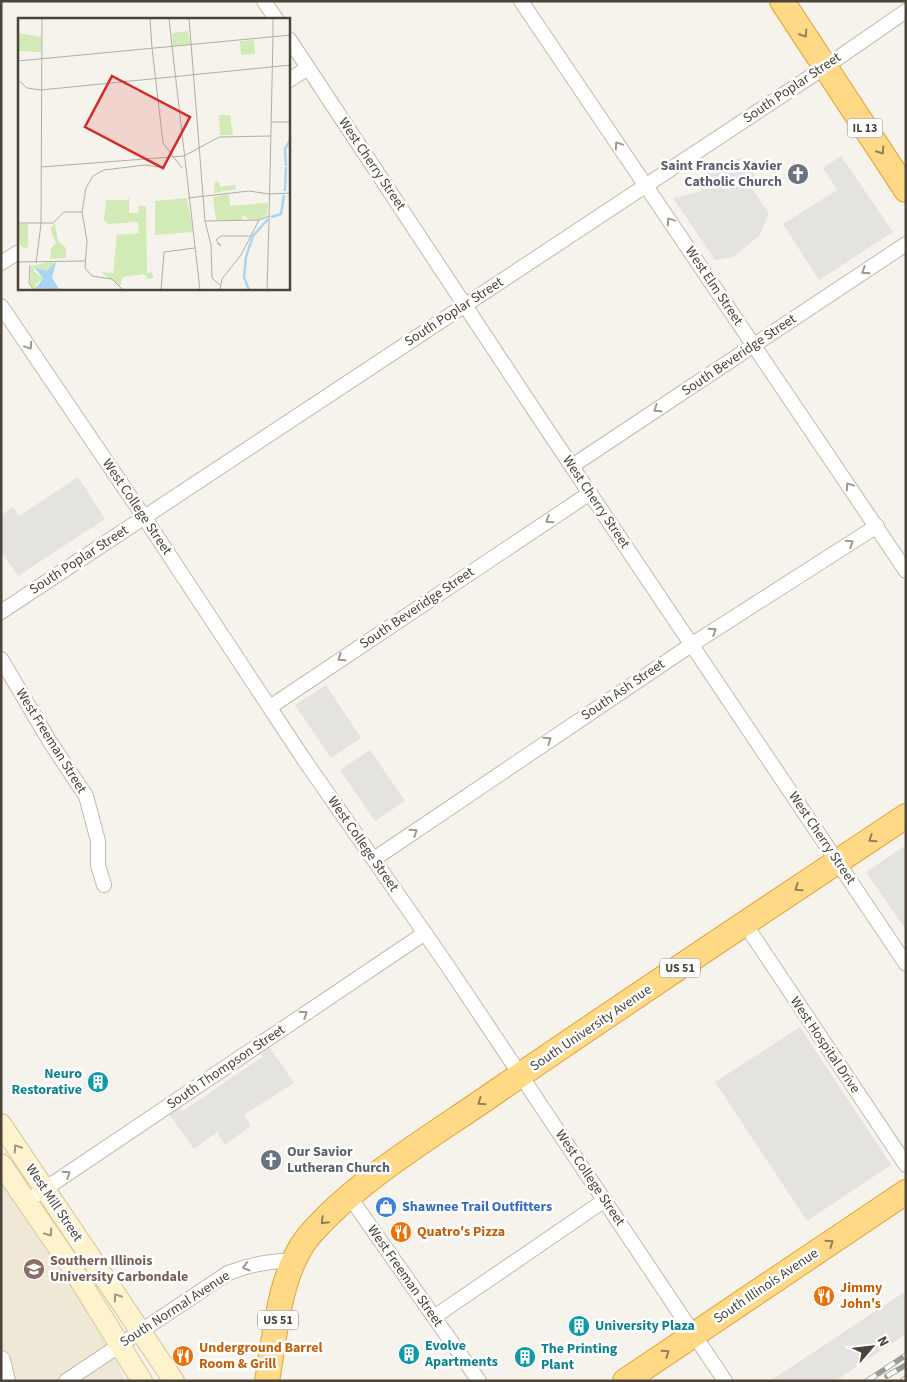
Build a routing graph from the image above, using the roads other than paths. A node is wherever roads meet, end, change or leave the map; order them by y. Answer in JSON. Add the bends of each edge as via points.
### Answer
{"nodes":[{"id":1,"x":264,"y":1,"type":"edge"},
{"id":2,"x":521,"y":1,"type":"edge"},
{"id":3,"x":782,"y":1,"type":"edge"},
{"id":4,"x":906,"y":11,"type":"edge"},
{"id":5,"x":275,"y":18,"type":"edge"},
{"id":6,"x":290,"y":41,"type":"edge"},
{"id":7,"x":825,"y":66,"type":"junction"},
{"id":8,"x":308,"y":68,"type":"junction"},
{"id":9,"x":290,"y":79,"type":"edge"},
{"id":10,"x":645,"y":185,"type":"junction"},
{"id":11,"x":906,"y":190,"type":"edge"},
{"id":12,"x":906,"y":244,"type":"edge"},
{"id":13,"x":18,"y":253,"type":"edge"},
{"id":14,"x":1,"y":263,"type":"edge"},
{"id":15,"x":464,"y":305,"type":"junction"},
{"id":16,"x":1,"y":306,"type":"edge"},
{"id":17,"x":754,"y":344,"type":"junction"},
{"id":18,"x":572,"y":466,"type":"junction"},
{"id":19,"x":590,"y":493,"type":"junction"},
{"id":20,"x":144,"y":517,"type":"junction"},
{"id":21,"x":876,"y":526,"type":"junction"},
{"id":22,"x":906,"y":571,"type":"edge"},
{"id":23,"x":1,"y":612,"type":"edge"},
{"id":24,"x":691,"y":644,"type":"junction"},
{"id":25,"x":1,"y":659,"type":"edge"},
{"id":26,"x":270,"y":707,"type":"junction"},
{"id":27,"x":906,"y":816,"type":"edge"},
{"id":28,"x":374,"y":859,"type":"junction"},
{"id":29,"x":838,"y":861,"type":"junction"},
{"id":30,"x":104,"y":884,"type":"dead end"},
{"id":31,"x":745,"y":924,"type":"junction"},
{"id":32,"x":425,"y":934,"type":"junction"},
{"id":33,"x":906,"y":964,"type":"edge"},
{"id":34,"x":521,"y":1074,"type":"junction"},
{"id":35,"x":1,"y":1124,"type":"edge"},
{"id":36,"x":1,"y":1164,"type":"edge"},
{"id":37,"x":906,"y":1165,"type":"edge"},
{"id":38,"x":45,"y":1189,"type":"junction"},
{"id":39,"x":906,"y":1192,"type":"edge"},
{"id":40,"x":349,"y":1196,"type":"junction"},
{"id":41,"x":605,"y":1200,"type":"junction"},
{"id":42,"x":27,"y":1201,"type":"junction"},
{"id":43,"x":294,"y":1260,"type":"junction"},
{"id":44,"x":434,"y":1317,"type":"junction"},
{"id":45,"x":139,"y":1330,"type":"junction"},
{"id":46,"x":694,"y":1334,"type":"junction"},
{"id":47,"x":120,"y":1344,"type":"junction"},
{"id":48,"x":1,"y":1360,"type":"edge"},
{"id":49,"x":6,"y":1381,"type":"edge"},
{"id":50,"x":66,"y":1381,"type":"edge"},
{"id":51,"x":142,"y":1381,"type":"edge"},
{"id":52,"x":174,"y":1381,"type":"edge"},
{"id":53,"x":266,"y":1381,"type":"edge"},
{"id":54,"x":479,"y":1381,"type":"edge"},
{"id":55,"x":625,"y":1381,"type":"edge"},
{"id":56,"x":725,"y":1381,"type":"edge"}],
"edges":[{"from":1,"to":5,"type":"street"},
{"from":10,"to":2,"type":"street","name":"West Elm Street","one_way":true},
{"from":3,"to":7,"type":"highway","number":"IL 13","one_way":true},
{"from":4,"to":7,"type":"street","name":"South Poplar Street"},
{"from":6,"to":8,"type":"street","name":"West Cherry Street"},
{"from":7,"to":10,"type":"street","name":"South Poplar Street"},
{"from":7,"to":11,"type":"highway","number":"IL 13","one_way":true},
{"from":8,"to":9,"type":"street"},
{"from":8,"to":15,"type":"street","name":"West Cherry Street"},
{"from":10,"to":15,"type":"street","name":"South Poplar Street"},
{"from":17,"to":10,"type":"street","name":"West Elm Street","one_way":true},
{"from":12,"to":17,"type":"street","name":"South Beveridge Street","one_way":true},
{"from":13,"to":14,"type":"street"},
{"from":15,"to":18,"type":"street","name":"West Cherry Street"},
{"from":15,"to":20,"type":"street","name":"South Poplar Street"},
{"from":16,"to":20,"type":"street","name":"West College Street","one_way":true},
{"from":17,"to":18,"type":"street","name":"South Beveridge Street","one_way":true},
{"from":21,"to":17,"type":"street","name":"West Elm Street","one_way":true},
{"from":18,"to":19,"type":"street","name":"West Cherry Street"},
{"from":19,"to":24,"type":"street","name":"West Cherry Street"},
{"from":19,"to":26,"type":"street","name":"South Beveridge Street","one_way":true},
{"from":20,"to":23,"type":"street","name":"South Poplar Street"},
{"from":20,"to":26,"type":"street","name":"West College Street"},
{"from":21,"to":22,"type":"street","name":"West Elm Street"},
{"from":24,"to":21,"type":"street","name":"South Ash Street","one_way":true},
{"from":28,"to":24,"type":"street","name":"South Ash Street","one_way":true},
{"from":24,"to":29,"type":"street","name":"West Cherry Street"},
{"from":25,"to":30,"type":"street","name":"West Freeman Street","via":[[86,796],[98,841],[98,865]]},
{"from":26,"to":28,"type":"street","name":"West College Street"},
{"from":27,"to":29,"type":"highway","name":"South University Avenue","number":"US 51","one_way":true},
{"from":28,"to":32,"type":"street","name":"West College Street"},
{"from":29,"to":31,"type":"highway","name":"South University Avenue","number":"US 51","one_way":true},
{"from":29,"to":33,"type":"street","name":"West Cherry Street"},
{"from":31,"to":34,"type":"highway","name":"South University Avenue","number":"US 51"},
{"from":31,"to":37,"type":"street","name":"West Hospital Drive"},
{"from":32,"to":34,"type":"street","name":"West College Street"},
{"from":38,"to":32,"type":"street","name":"South Thompson Street","one_way":true},
{"from":34,"to":40,"type":"highway","name":"South University Avenue","number":"US 51","one_way":true},
{"from":34,"to":41,"type":"street","name":"West College Street"},
{"from":38,"to":35,"type":"main road","name":"West Mill Street","one_way":true},
{"from":36,"to":42,"type":"main road","name":"West Mill Street"},
{"from":38,"to":42,"type":"street","name":"South Thompson Street"},
{"from":45,"to":38,"type":"main road","name":"West Mill Street","one_way":true},
{"from":46,"to":39,"type":"highway","name":"South Illinois Avenue","one_way":true},
{"from":40,"to":43,"type":"highway","name":"South University Avenue","number":"US 51","one_way":true,"via":[[307,1238]]},
{"from":40,"to":44,"type":"street","name":"West Freeman Street"},
{"from":41,"to":44,"type":"street"},
{"from":41,"to":46,"type":"street","name":"West College Street"},
{"from":42,"to":47,"type":"main road","name":"West Mill Street","one_way":true},
{"from":43,"to":45,"type":"street","name":"South Normal Avenue","one_way":true,"via":[[260,1263],[228,1273]]},
{"from":43,"to":53,"type":"highway","number":"US 51","via":[[283,1291]]},
{"from":44,"to":54,"type":"street","name":"West Freeman Street"},
{"from":45,"to":47,"type":"street","name":"South Normal Avenue"},
{"from":45,"to":52,"type":"main road","name":"West Mill Street"},
{"from":55,"to":46,"type":"highway","name":"South Illinois Avenue","one_way":true},
{"from":46,"to":56,"type":"street","name":"West College Street"},
{"from":47,"to":50,"type":"street","name":"South Normal Avenue"},
{"from":47,"to":51,"type":"main road","name":"West Mill Street"},
{"from":48,"to":49,"type":"street"}]}
